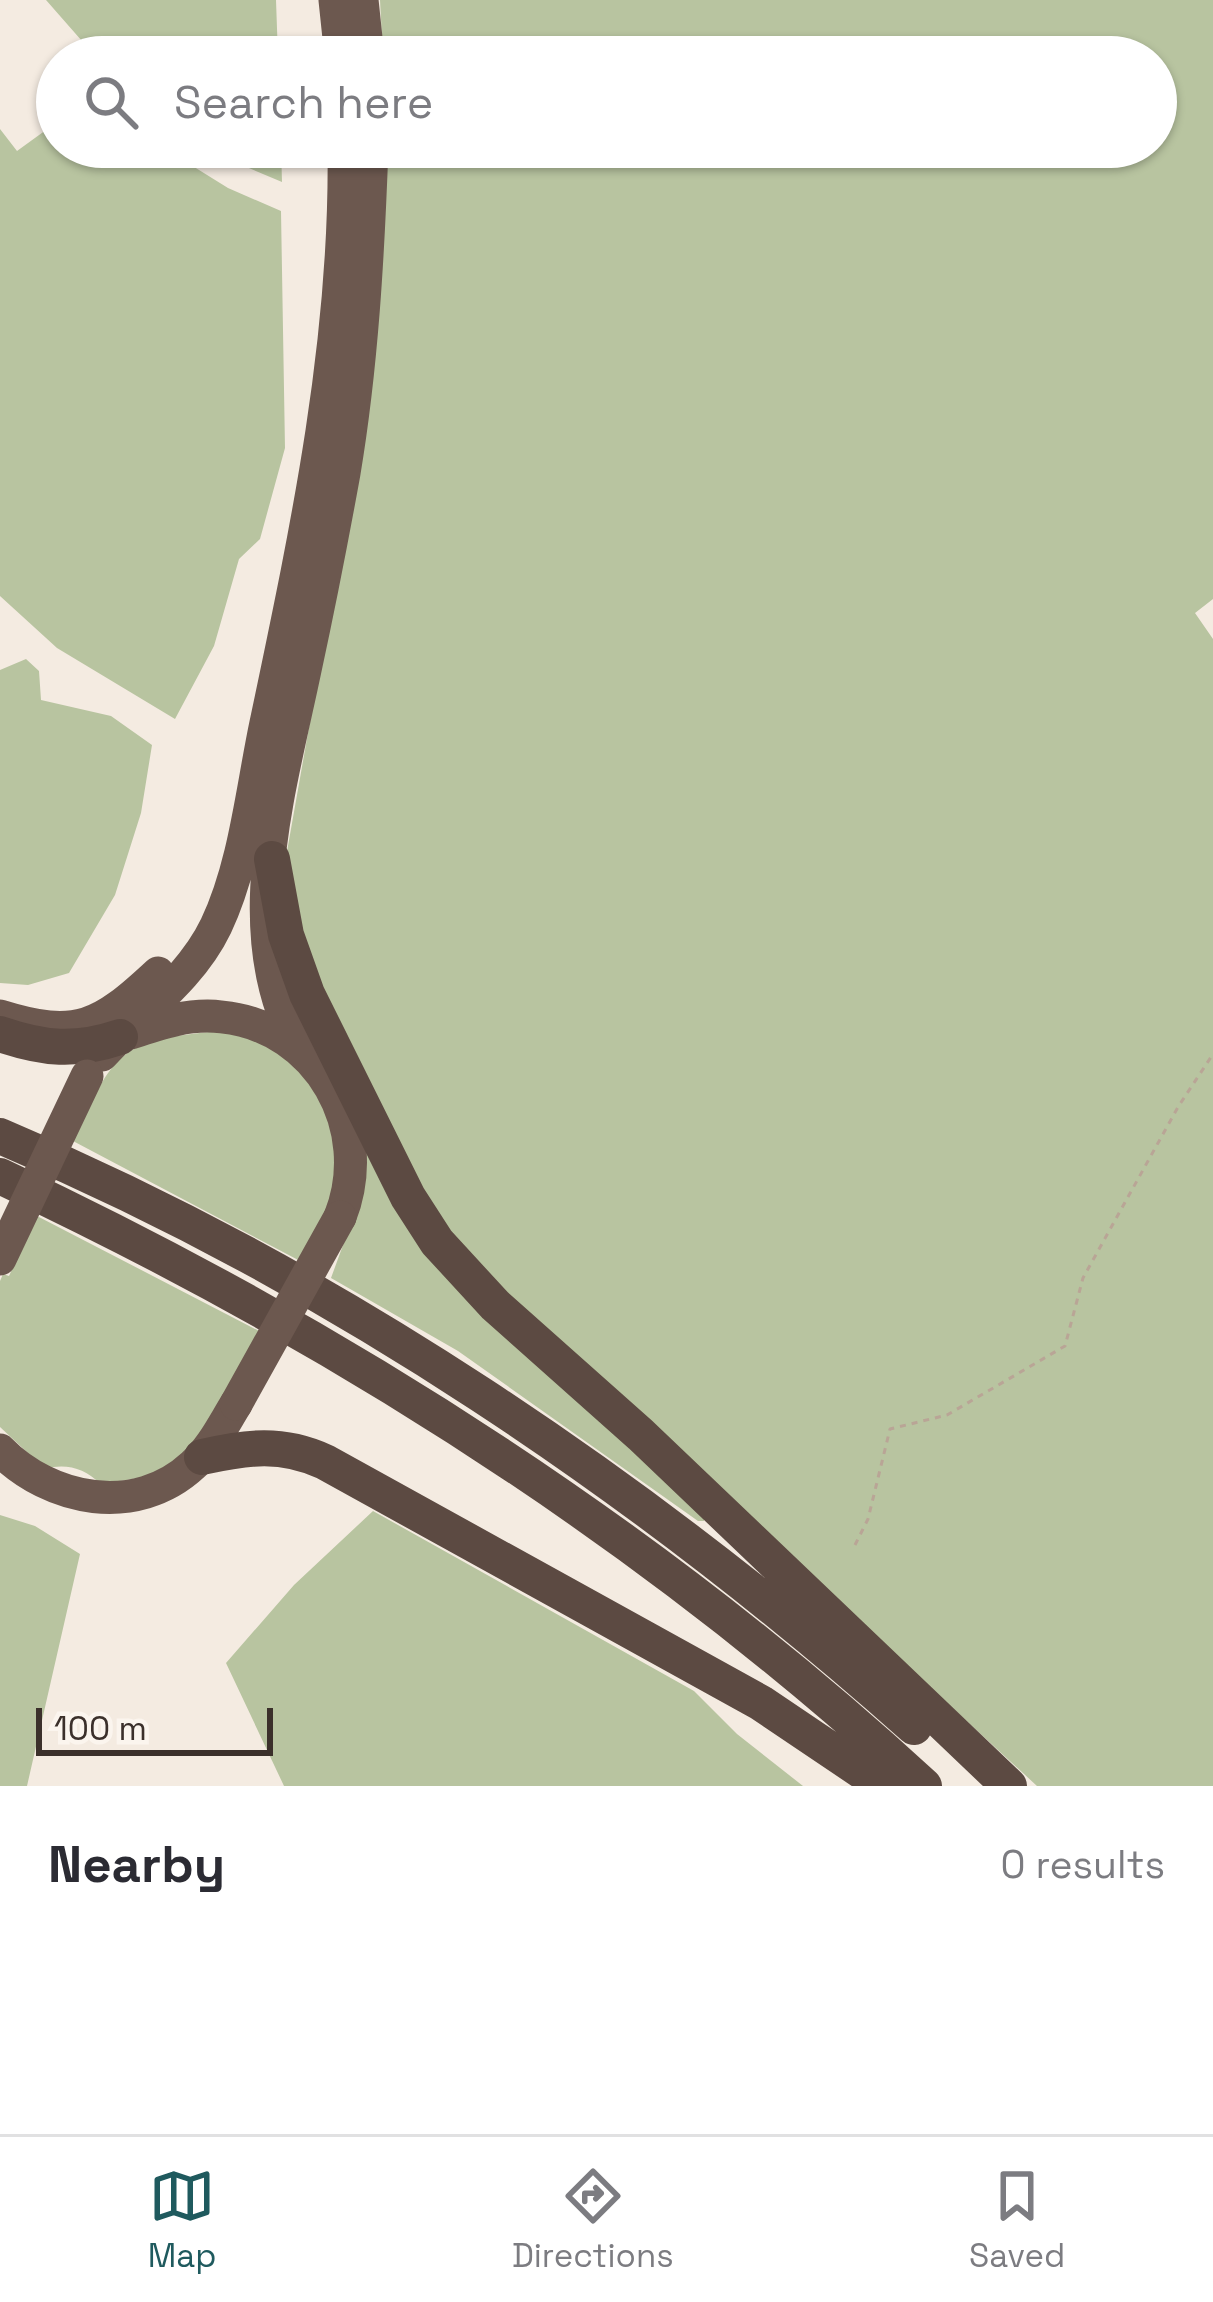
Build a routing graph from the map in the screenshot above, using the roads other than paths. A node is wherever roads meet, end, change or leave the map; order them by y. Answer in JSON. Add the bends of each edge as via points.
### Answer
{"nodes":[{"id":1,"x":335,"y":0,"type":"edge"},
{"id":2,"x":362,"y":0,"type":"edge"},
{"id":3,"x":339,"y":36,"type":"edge"},
{"id":4,"x":366,"y":36,"type":"edge"},
{"id":5,"x":344,"y":168,"type":"edge"},
{"id":6,"x":371,"y":168,"type":"edge"},
{"id":7,"x":314,"y":486,"type":"junction"},
{"id":8,"x":272,"y":860,"type":"junction"},
{"id":9,"x":0,"y":1016,"type":"edge"},
{"id":10,"x":0,"y":1034,"type":"edge"},
{"id":11,"x":120,"y":1037,"type":"junction"},
{"id":12,"x":301,"y":1052,"type":"junction"},
{"id":13,"x":333,"y":1090,"type":"junction"},
{"id":14,"x":0,"y":1136,"type":"edge"},
{"id":15,"x":0,"y":1175,"type":"edge"},
{"id":16,"x":408,"y":1197,"type":"junction"},
{"id":17,"x":0,"y":1259,"type":"edge"},
{"id":18,"x":0,"y":1450,"type":"edge"},
{"id":19,"x":202,"y":1456,"type":"junction"},
{"id":20,"x":884,"y":1786,"type":"edge"},
{"id":21,"x":924,"y":1786,"type":"edge"},
{"id":22,"x":979,"y":1786,"type":"edge"},
{"id":23,"x":1009,"y":1786,"type":"edge"}],
"edges":[{"from":1,"to":3,"type":"highway"},
{"from":2,"to":4,"type":"highway"},
{"from":5,"to":7,"type":"highway","via":[[333,355]]},
{"from":6,"to":8,"type":"highway","via":[[355,404]]},
{"from":7,"to":9,"type":"highway","via":[[212,878],[186,940],[148,982],[92,1023],[64,1030]]},
{"from":7,"to":11,"type":"highway","via":[[225,905],[198,957]]},
{"from":8,"to":12,"type":"highway","via":[[266,895],[274,981]]},
{"from":8,"to":16,"type":"highway","via":[[307,994]]},
{"from":10,"to":11,"type":"highway","via":[[55,1049]]},
{"from":11,"to":12,"type":"highway","via":[[180,1019],[225,1017],[267,1029]]},
{"from":11,"to":17,"type":"highway","bridge":true,"via":[[87,1076]]},
{"from":12,"to":13,"type":"highway"},
{"from":13,"to":16,"type":"highway"},
{"from":13,"to":19,"type":"highway","bridge":true,"via":[[353,1155],[340,1217]]},
{"from":14,"to":22,"type":"highway","via":[[288,1280],[512,1417],[729,1573]]},
{"from":15,"to":21,"type":"highway","via":[[229,1290],[461,1427],[690,1590]]},
{"from":16,"to":23,"type":"highway","via":[[437,1243],[495,1305]]},
{"from":18,"to":19,"type":"highway","via":[[44,1484],[103,1497],[147,1492]]},
{"from":19,"to":20,"type":"highway","via":[[265,1446],[326,1462],[761,1702]]}]}
